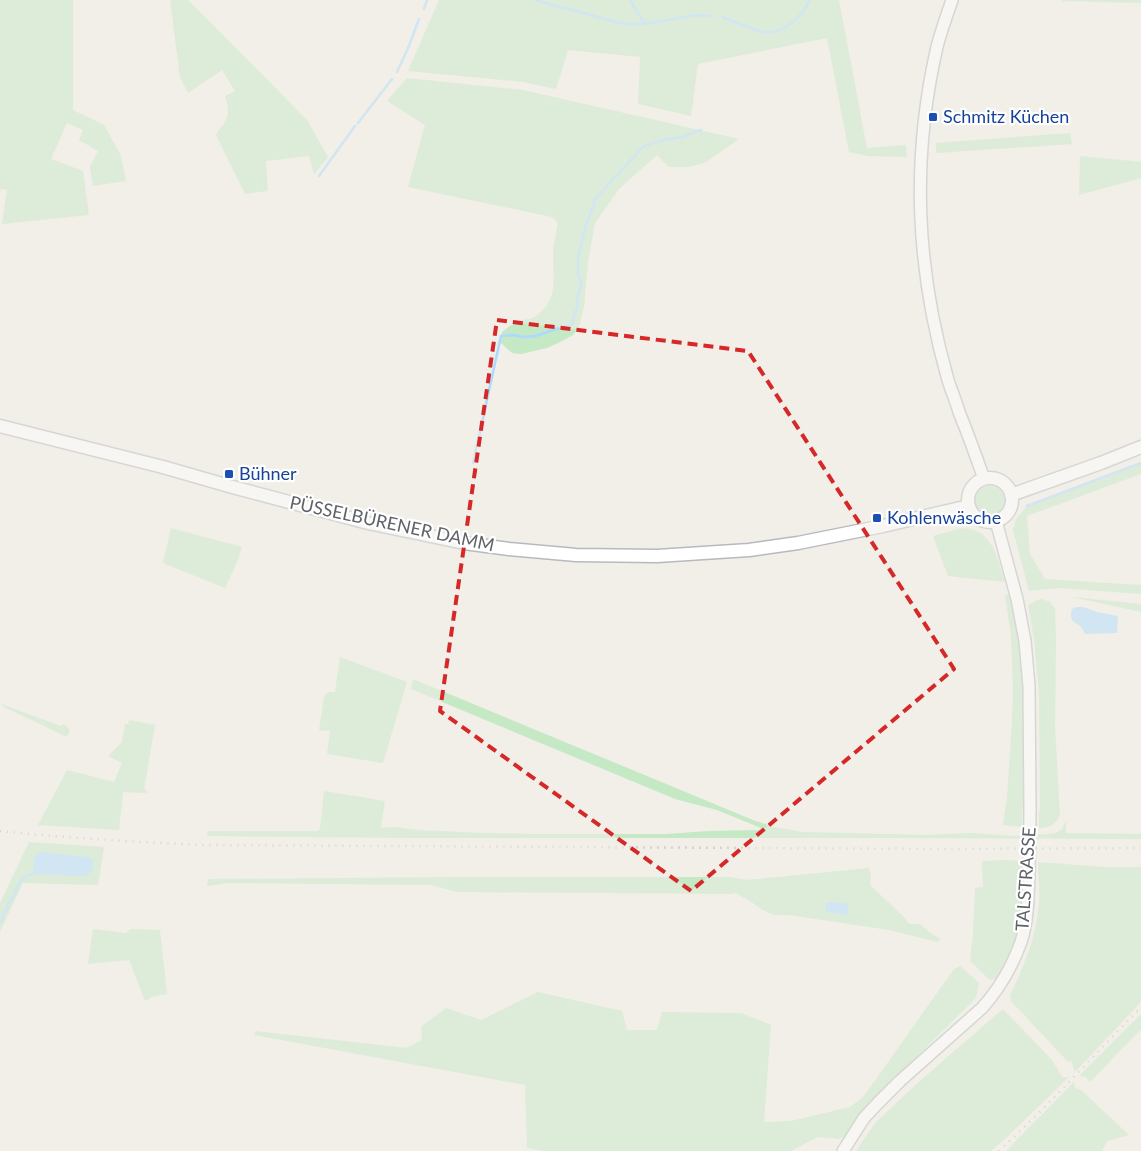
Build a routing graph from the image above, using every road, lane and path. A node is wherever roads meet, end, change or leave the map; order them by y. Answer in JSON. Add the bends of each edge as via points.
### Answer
{"nodes":[{"id":1,"x":952,"y":0,"type":"edge"},
{"id":2,"x":0,"y":426,"type":"edge"},
{"id":3,"x":1141,"y":447,"type":"edge"},
{"id":4,"x":984,"y":479,"type":"junction"},
{"id":5,"x":1011,"y":495,"type":"junction"},
{"id":6,"x":969,"y":506,"type":"junction"},
{"id":7,"x":996,"y":521,"type":"junction"},
{"id":8,"x":843,"y":1151,"type":"edge"}],
"edges":[{"from":1,"to":4,"type":"street","via":[[938,45],[923,133],[922,249],[932,317],[948,381]]},
{"from":2,"to":6,"type":"main road","name":"PÜSSELBÜRENER DAMM","via":[[368,523],[464,543],[576,555],[657,556],[749,550],[874,528]]},
{"from":3,"to":5,"type":"main road"},
{"from":4,"to":5,"type":"main road","via":[[1004,483]]},
{"from":4,"to":6,"type":"main road","via":[[972,487]]},
{"from":5,"to":7,"type":"main road","via":[[1010,508]]},
{"from":6,"to":7,"type":"main road","via":[[976,517]]},
{"from":7,"to":8,"type":"street","name":"TALSTRASSE","bridge":true,"via":[[1025,641],[1029,686],[1029,877],[1021,941],[1005,978],[994,994],[878,1103]]}]}
